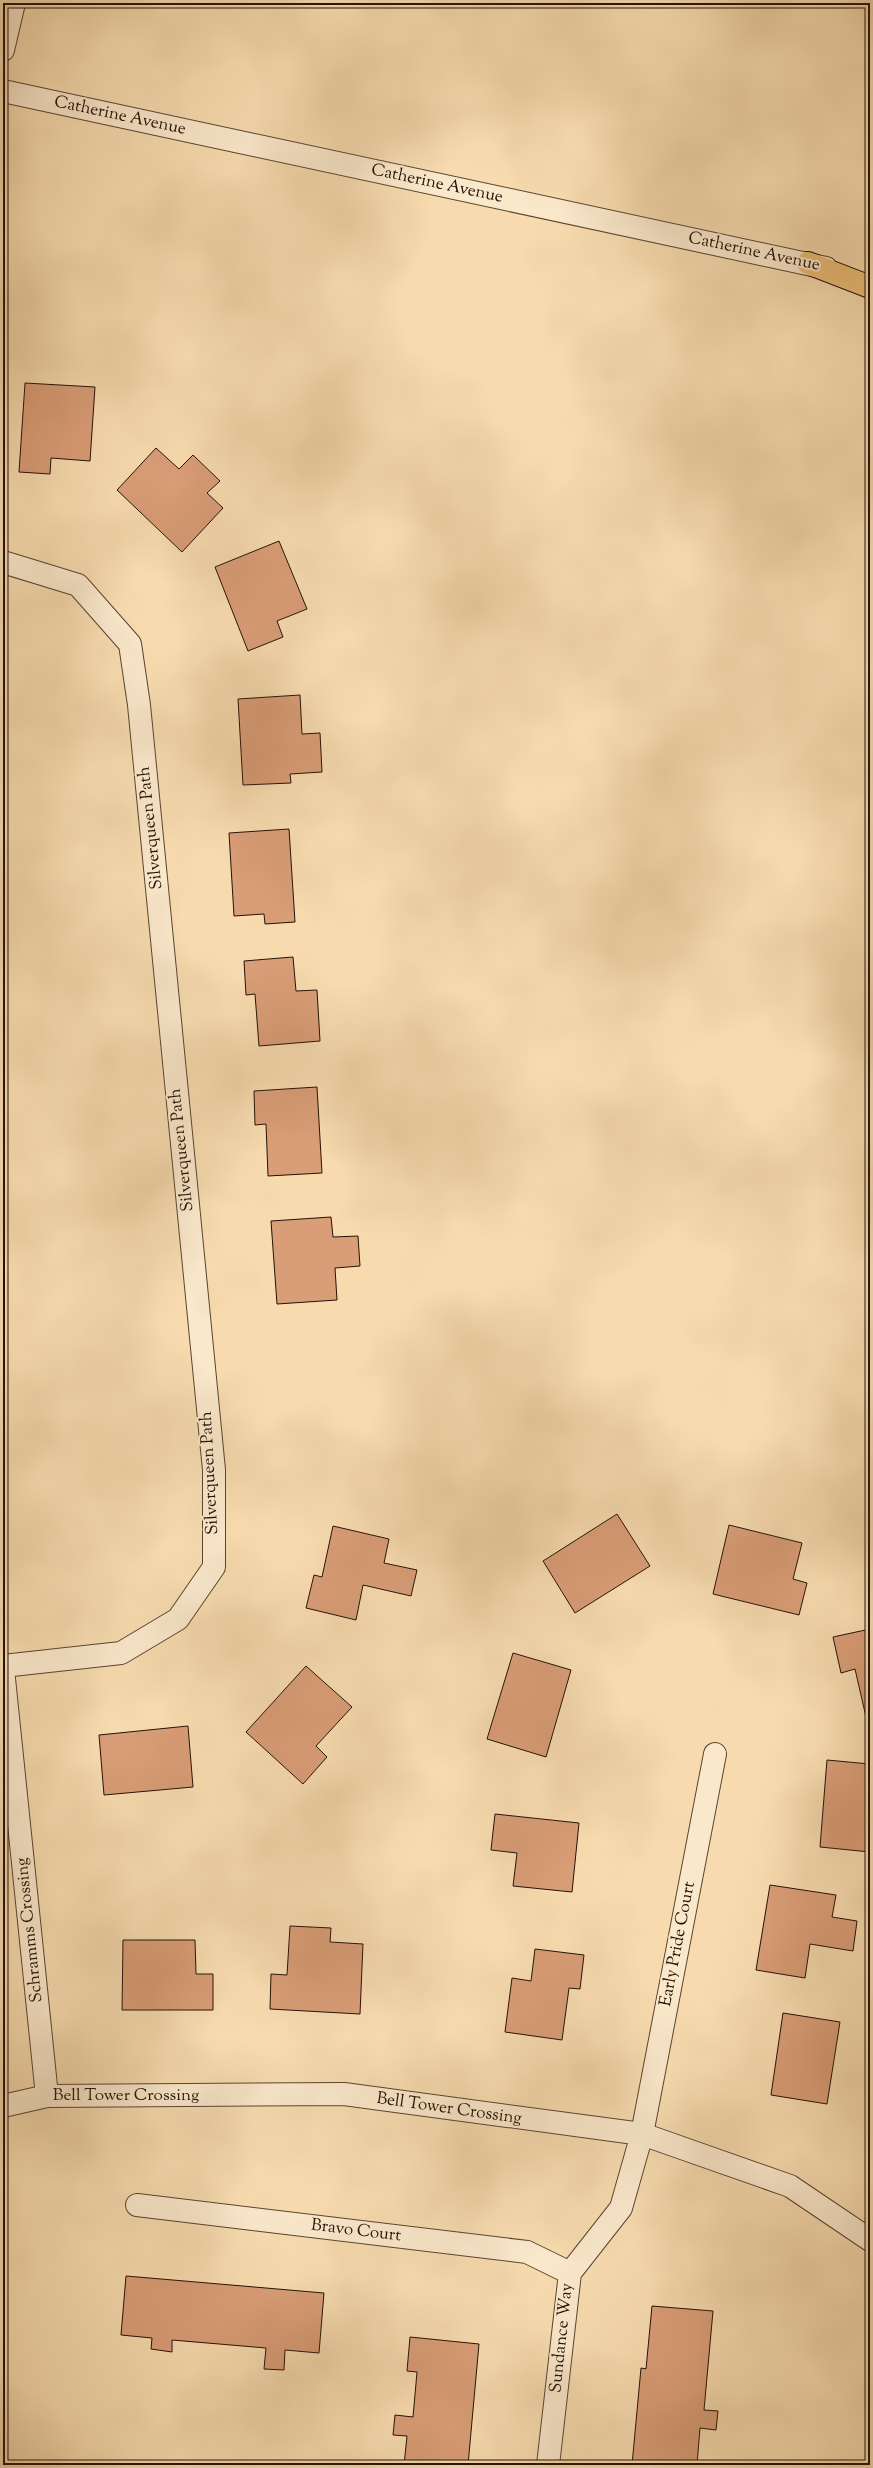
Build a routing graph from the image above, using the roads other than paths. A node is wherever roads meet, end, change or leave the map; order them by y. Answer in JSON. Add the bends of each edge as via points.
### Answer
{"nodes":[{"id":1,"x":14,"y":3,"type":"edge"},
{"id":2,"x":3,"y":50,"type":"edge"},
{"id":3,"x":3,"y":91,"type":"edge"},
{"id":4,"x":808,"y":263,"type":"junction"},
{"id":5,"x":870,"y":279,"type":"edge"},
{"id":6,"x":870,"y":287,"type":"edge"},
{"id":7,"x":3,"y":562,"type":"edge"},
{"id":8,"x":3,"y":1668,"type":"edge"},
{"id":9,"x":715,"y":1754,"type":"dead end"},
{"id":10,"x":47,"y":2096,"type":"junction"},
{"id":11,"x":3,"y":2106,"type":"edge"},
{"id":12,"x":642,"y":2134,"type":"junction"},
{"id":13,"x":137,"y":2205,"type":"dead end"},
{"id":14,"x":870,"y":2240,"type":"edge"},
{"id":15,"x":570,"y":2273,"type":"junction"},
{"id":16,"x":548,"y":2465,"type":"edge"}],
"edges":[{"from":1,"to":2,"type":"street"},
{"from":3,"to":4,"type":"street","name":"Catherine Avenue"},
{"from":4,"to":5,"type":"street","name":"Catherine Avenue"},
{"from":4,"to":6,"type":"highway"},
{"from":7,"to":8,"type":"street","name":"Silverqueen Path","via":[[78,585],[130,644],[139,705],[214,1470],[214,1567],[178,1618],[121,1653]]},
{"from":8,"to":10,"type":"street","name":"Schramms Crossing"},
{"from":9,"to":12,"type":"street","name":"Early Pride Court"},
{"from":10,"to":11,"type":"street","name":"Bell Tower Crossing"},
{"from":10,"to":12,"type":"street","name":"Bell Tower Crossing","via":[[344,2094]]},
{"from":12,"to":14,"type":"street","name":"Bell Tower Crossing","via":[[790,2186]]},
{"from":12,"to":15,"type":"street","name":"Sundance Way","via":[[621,2208]]},
{"from":13,"to":15,"type":"street","name":"Bravo Court","via":[[527,2252]]},
{"from":15,"to":16,"type":"street","name":"Sundance Way"}]}
